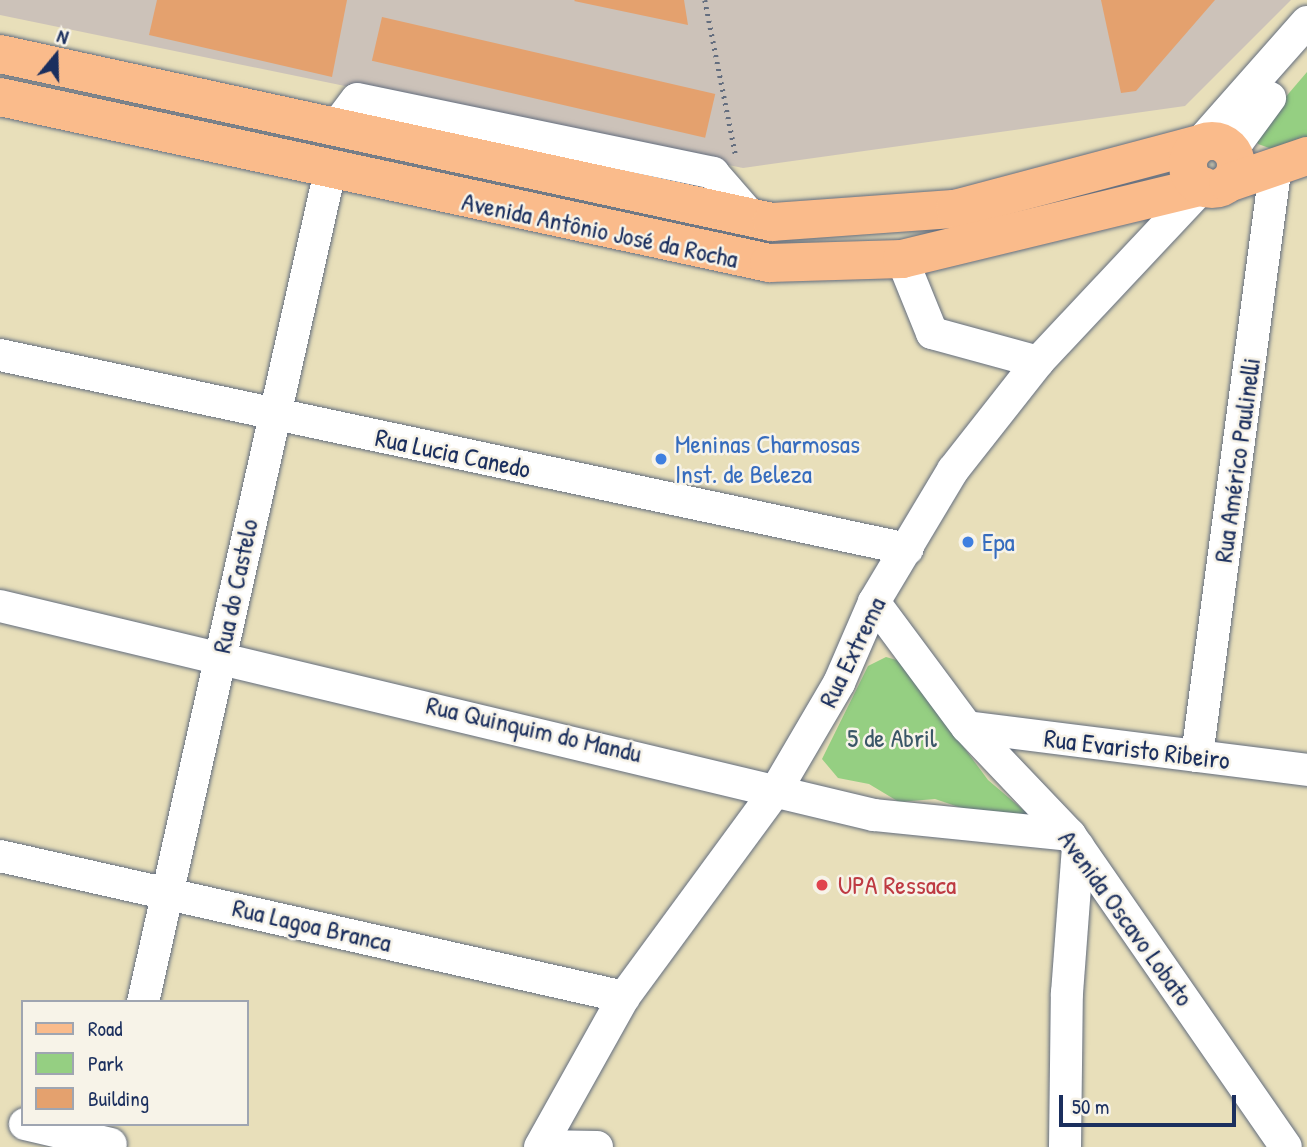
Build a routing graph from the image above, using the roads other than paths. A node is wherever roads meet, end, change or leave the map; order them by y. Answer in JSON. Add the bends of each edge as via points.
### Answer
{"nodes":[{"id":1,"x":1307,"y":22,"type":"edge"},
{"id":2,"x":0,"y":54,"type":"edge"},
{"id":3,"x":1307,"y":54,"type":"edge"},
{"id":4,"x":0,"y":97,"type":"edge"},
{"id":5,"x":335,"y":128,"type":"junction"},
{"id":6,"x":1292,"y":160,"type":"edge"},
{"id":7,"x":1215,"y":166,"type":"junction"},
{"id":8,"x":330,"y":170,"type":"junction"},
{"id":9,"x":753,"y":219,"type":"junction"},
{"id":10,"x":902,"y":259,"type":"junction"},
{"id":11,"x":0,"y":355,"type":"edge"},
{"id":12,"x":1038,"y":362,"type":"junction"},
{"id":13,"x":273,"y":415,"type":"junction"},
{"id":14,"x":907,"y":549,"type":"junction"},
{"id":15,"x":874,"y":602,"type":"junction"},
{"id":16,"x":0,"y":606,"type":"edge"},
{"id":17,"x":220,"y":654,"type":"junction"},
{"id":18,"x":967,"y":727,"type":"junction"},
{"id":19,"x":1197,"y":756,"type":"junction"},
{"id":20,"x":1307,"y":770,"type":"edge"},
{"id":21,"x":778,"y":787,"type":"junction"},
{"id":22,"x":1074,"y":840,"type":"junction"},
{"id":23,"x":0,"y":856,"type":"edge"},
{"id":24,"x":167,"y":891,"type":"junction"},
{"id":25,"x":624,"y":997,"type":"junction"},
{"id":26,"x":143,"y":1000,"type":"edge"},
{"id":27,"x":0,"y":1119,"type":"edge"},
{"id":28,"x":21,"y":1123,"type":"edge"},
{"id":29,"x":37,"y":1126,"type":"edge"},
{"id":30,"x":113,"y":1138,"type":"edge"},
{"id":31,"x":540,"y":1146,"type":"edge"},
{"id":32,"x":597,"y":1147,"type":"edge"},
{"id":33,"x":1065,"y":1147,"type":"edge"},
{"id":34,"x":1286,"y":1147,"type":"edge"}],
"edges":[{"from":1,"to":7,"type":"street"},
{"from":2,"to":5,"type":"main road","name":"Avenida Antônio José da Rocha"},
{"from":3,"to":7,"type":"street"},
{"from":4,"to":8,"type":"main road","name":"Avenida Antônio José da Rocha"},
{"from":5,"to":9,"type":"main road","name":"Avenida Antônio José da Rocha"},
{"from":5,"to":9,"type":"street","via":[[357,99],[724,180]]},
{"from":6,"to":7,"type":"main road"},
{"from":6,"to":19,"type":"street","name":"Rua Américo Paulinelli"},
{"from":7,"to":9,"type":"main road","name":"Avenida Antônio José da Rocha","via":[[955,209],[831,220]]},
{"from":7,"to":10,"type":"main road","name":"Avenida Antônio José da Rocha"},
{"from":7,"to":12,"type":"street","name":"Rua Extrema"},
{"from":8,"to":10,"type":"main road","name":"Avenida Antônio José da Rocha","via":[[735,261]]},
{"from":8,"to":13,"type":"street","name":"Rua do Castelo"},
{"from":10,"to":12,"type":"street","via":[[932,333]]},
{"from":11,"to":13,"type":"street","name":"Rua Lucia Canedo"},
{"from":12,"to":14,"type":"street","name":"Rua Extrema","via":[[953,470]]},
{"from":13,"to":14,"type":"street","name":"Rua Lucia Canedo"},
{"from":13,"to":17,"type":"street","name":"Rua do Castelo"},
{"from":14,"to":15,"type":"street","name":"Rua Extrema"},
{"from":15,"to":18,"type":"street","name":"Avenida Oscavo Lobato"},
{"from":15,"to":21,"type":"street","name":"Rua Extrema","via":[[839,683]]},
{"from":16,"to":17,"type":"street","name":"Rua Quinquim do Mandu"},
{"from":17,"to":21,"type":"street","name":"Rua Quinquim do Mandu"},
{"from":17,"to":24,"type":"street","name":"Rua do Castelo"},
{"from":18,"to":19,"type":"street","name":"Rua Evaristo Ribeiro"},
{"from":18,"to":22,"type":"street","name":"Avenida Oscavo Lobato"},
{"from":19,"to":20,"type":"street","name":"Rua Evaristo Ribeiro"},
{"from":21,"to":22,"type":"street","name":"Rua Quinquim do Mandu","via":[[874,815]]},
{"from":21,"to":25,"type":"street","name":"Rua Extrema"},
{"from":22,"to":33,"type":"street"},
{"from":22,"to":34,"type":"street","name":"Avenida Oscavo Lobato"},
{"from":23,"to":24,"type":"street","name":"Rua Lagoa Branca"},
{"from":24,"to":25,"type":"street","name":"Rua Lagoa Branca"},
{"from":24,"to":26,"type":"street","name":"Rua do Castelo"},
{"from":25,"to":31,"type":"street","name":"Rua Extrema"},
{"from":27,"to":28,"type":"street"},
{"from":29,"to":30,"type":"street"},
{"from":31,"to":32,"type":"street"}]}
